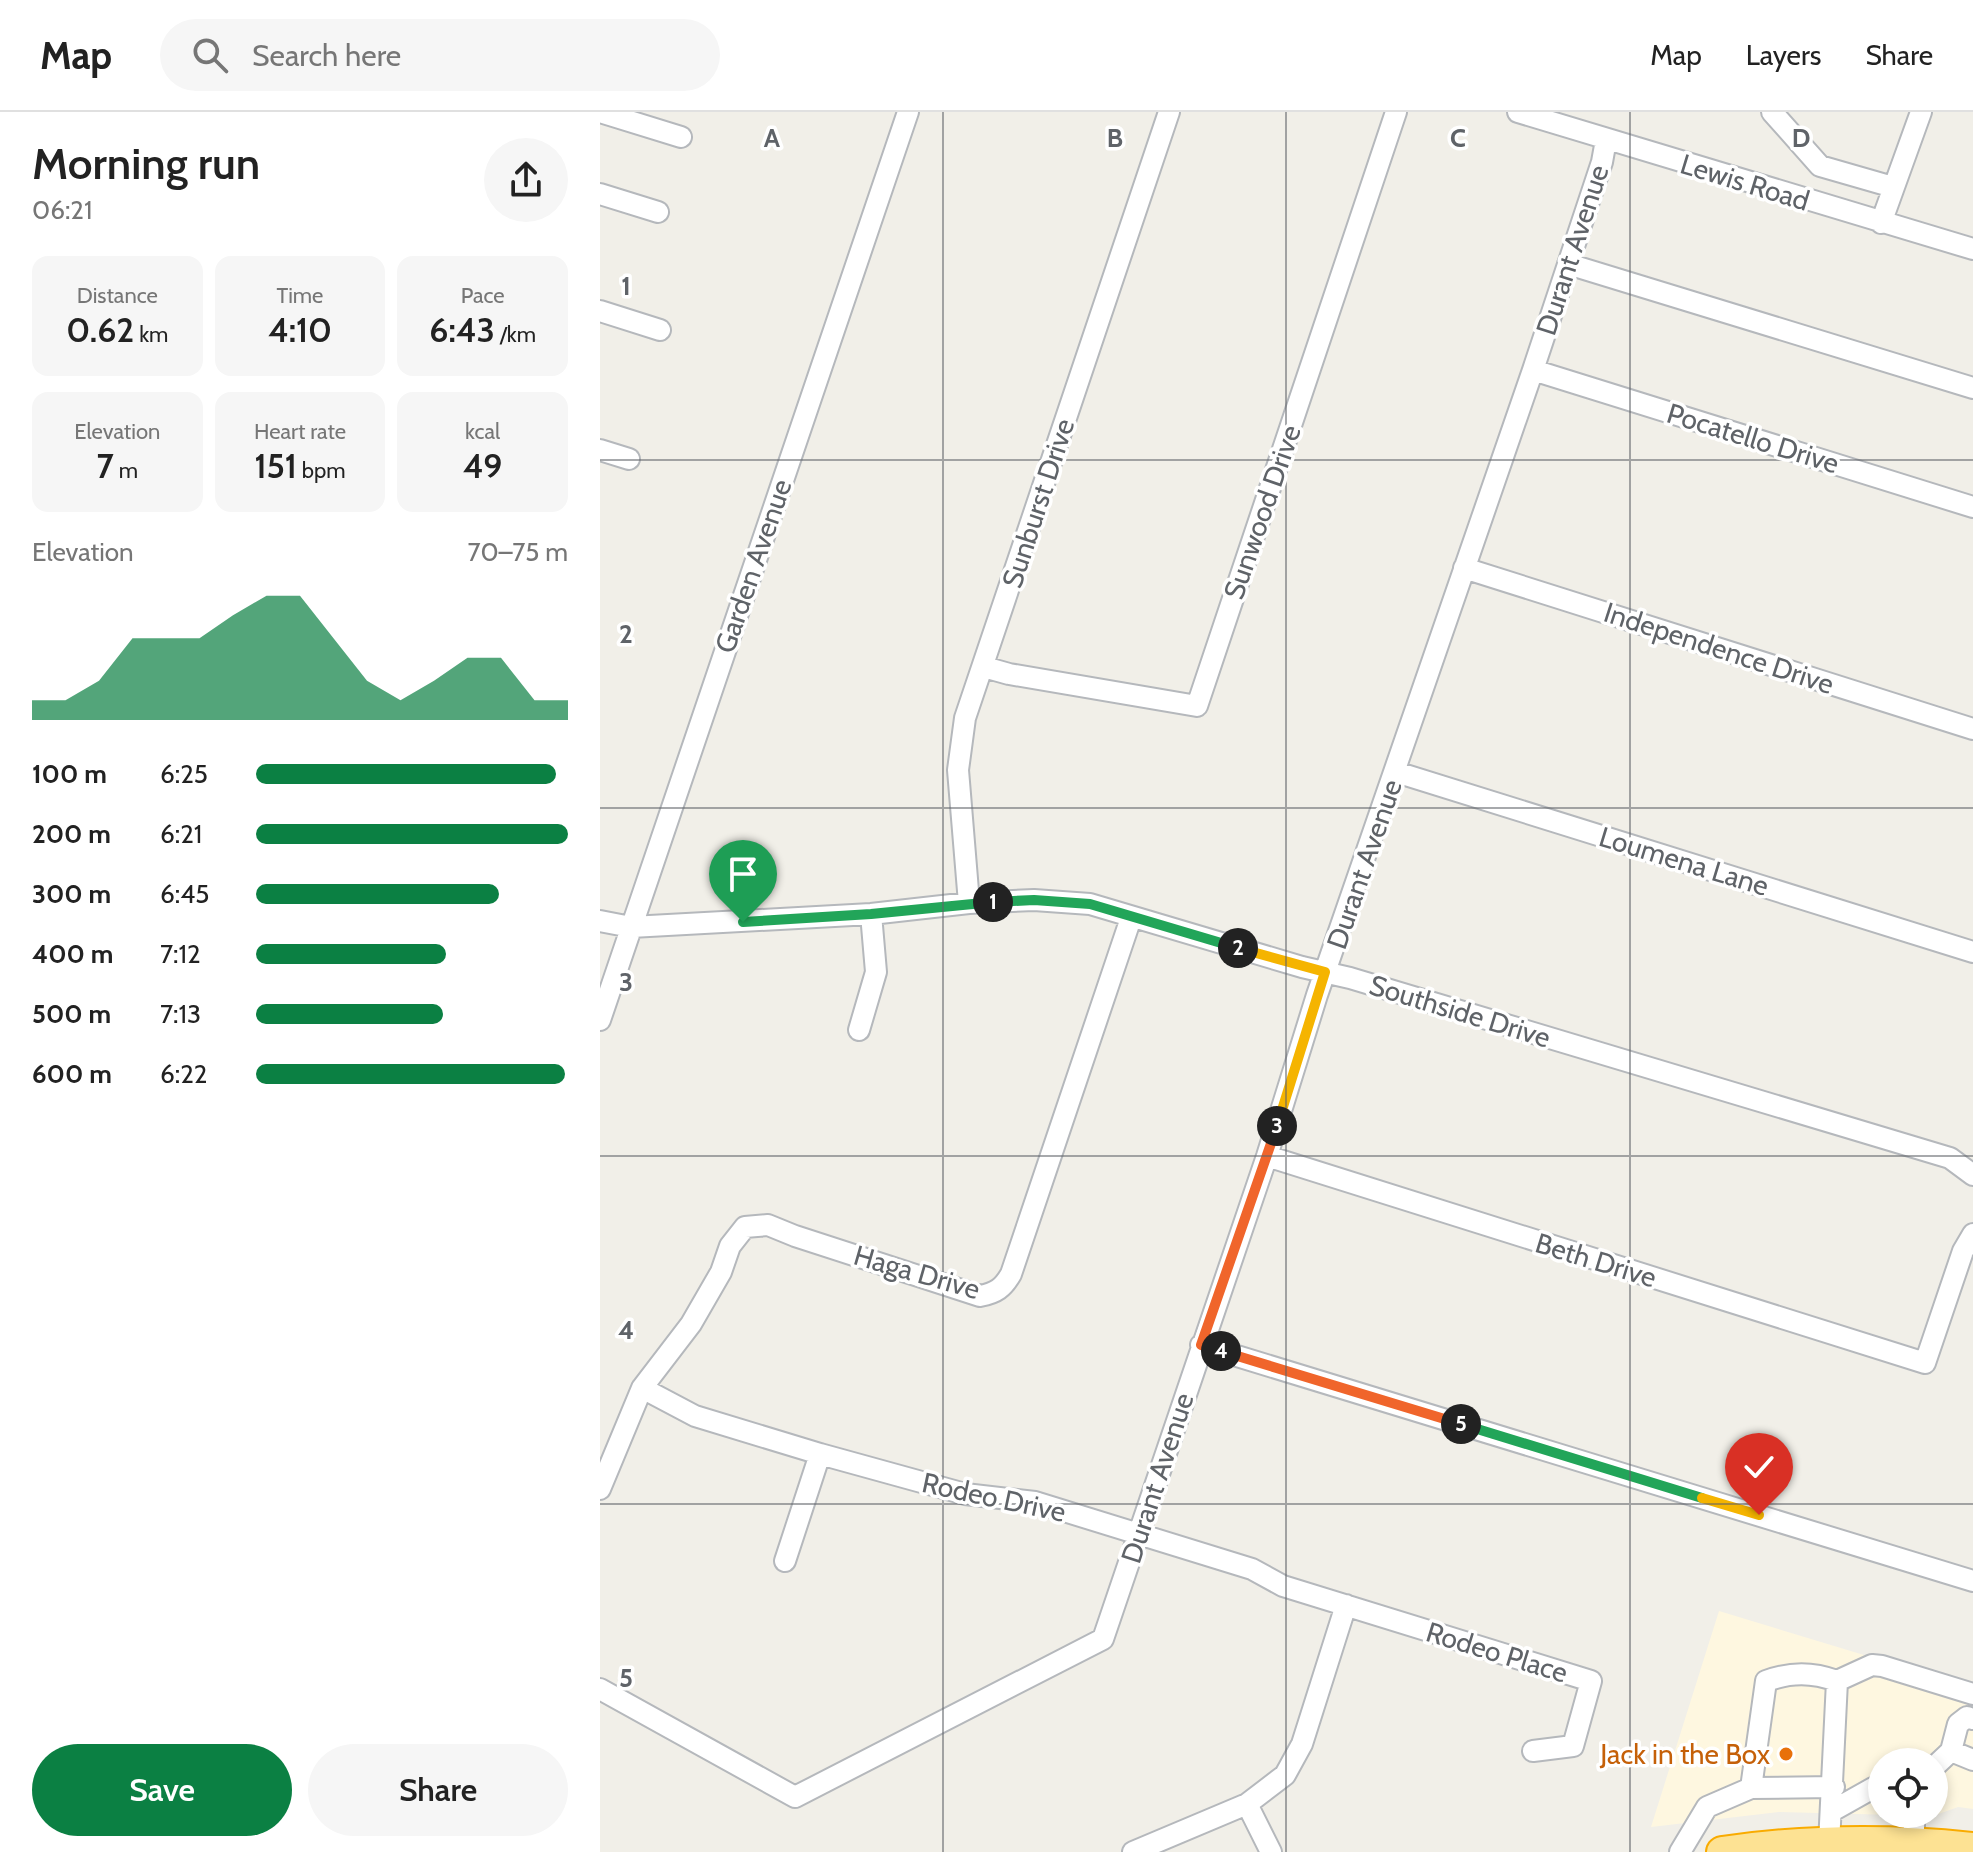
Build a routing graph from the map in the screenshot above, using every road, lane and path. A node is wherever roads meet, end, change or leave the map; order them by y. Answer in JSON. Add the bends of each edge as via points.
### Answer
{"nodes":[{"id":1,"x":600,"y":112,"type":"edge"},
{"id":2,"x":908,"y":112,"type":"edge"},
{"id":3,"x":1169,"y":112,"type":"edge"},
{"id":4,"x":1396,"y":112,"type":"edge"},
{"id":5,"x":1518,"y":112,"type":"edge"},
{"id":6,"x":1772,"y":112,"type":"edge"},
{"id":7,"x":1916,"y":115,"type":"edge"},
{"id":8,"x":1564,"y":119,"type":"edge"},
{"id":9,"x":681,"y":137,"type":"dead end"},
{"id":10,"x":1606,"y":140,"type":"junction"},
{"id":11,"x":1893,"y":187,"type":"junction"},
{"id":12,"x":600,"y":194,"type":"edge"},
{"id":13,"x":658,"y":212,"type":"dead end"},
{"id":14,"x":1881,"y":223,"type":"junction"},
{"id":15,"x":1973,"y":249,"type":"edge"},
{"id":16,"x":1568,"y":264,"type":"junction"},
{"id":17,"x":600,"y":311,"type":"edge"},
{"id":18,"x":660,"y":330,"type":"dead end"},
{"id":19,"x":1533,"y":370,"type":"junction"},
{"id":20,"x":1973,"y":388,"type":"edge"},
{"id":21,"x":600,"y":450,"type":"edge"},
{"id":22,"x":629,"y":459,"type":"dead end"},
{"id":23,"x":1973,"y":507,"type":"edge"},
{"id":24,"x":1464,"y":568,"type":"junction"},
{"id":25,"x":984,"y":667,"type":"junction"},
{"id":26,"x":1973,"y":729,"type":"edge"},
{"id":27,"x":1396,"y":772,"type":"junction"},
{"id":28,"x":969,"y":903,"type":"junction"},
{"id":29,"x":871,"y":914,"type":"junction"},
{"id":30,"x":1131,"y":918,"type":"junction"},
{"id":31,"x":600,"y":921,"type":"edge"},
{"id":32,"x":631,"y":927,"type":"junction"},
{"id":33,"x":1973,"y":952,"type":"edge"},
{"id":34,"x":1325,"y":972,"type":"junction"},
{"id":35,"x":600,"y":1020,"type":"edge"},
{"id":36,"x":859,"y":1030,"type":"dead end"},
{"id":37,"x":1267,"y":1156,"type":"junction"},
{"id":38,"x":1973,"y":1175,"type":"edge"},
{"id":39,"x":1973,"y":1234,"type":"edge"},
{"id":40,"x":1201,"y":1345,"type":"junction"},
{"id":41,"x":642,"y":1388,"type":"junction"},
{"id":42,"x":820,"y":1454,"type":"junction"},
{"id":43,"x":600,"y":1489,"type":"edge"},
{"id":44,"x":1139,"y":1535,"type":"junction"},
{"id":45,"x":785,"y":1561,"type":"dead end"},
{"id":46,"x":1973,"y":1581,"type":"edge"},
{"id":47,"x":1346,"y":1605,"type":"junction"},
{"id":48,"x":1837,"y":1681,"type":"junction"},
{"id":49,"x":600,"y":1689,"type":"edge"},
{"id":50,"x":1973,"y":1694,"type":"edge"},
{"id":51,"x":1973,"y":1719,"type":"edge"},
{"id":52,"x":1533,"y":1751,"type":"dead end"},
{"id":53,"x":1951,"y":1751,"type":"junction"},
{"id":54,"x":1948,"y":1754,"type":"edge"},
{"id":55,"x":1973,"y":1760,"type":"edge"},
{"id":56,"x":1834,"y":1787,"type":"junction"},
{"id":57,"x":1751,"y":1788,"type":"junction"},
{"id":58,"x":1868,"y":1791,"type":"edge"},
{"id":59,"x":1247,"y":1804,"type":"junction"},
{"id":60,"x":1832,"y":1811,"type":"junction"},
{"id":61,"x":1914,"y":1829,"type":"edge"},
{"id":62,"x":1829,"y":1844,"type":"junction"},
{"id":63,"x":1973,"y":1848,"type":"edge"},
{"id":64,"x":1133,"y":1852,"type":"edge"},
{"id":65,"x":1271,"y":1852,"type":"edge"},
{"id":66,"x":1680,"y":1852,"type":"edge"},
{"id":67,"x":1722,"y":1852,"type":"edge"}],
"edges":[{"from":1,"to":9,"type":"street"},
{"from":2,"to":32,"type":"street","name":"Garden Avenue"},
{"from":3,"to":25,"type":"street","name":"Sunburst Drive"},
{"from":4,"to":25,"type":"street","name":"Sunwood Drive","via":[[1197,706]]},
{"from":5,"to":8,"type":"street","name":"Lewis Road"},
{"from":6,"to":11,"type":"street","via":[[1820,166]]},
{"from":7,"to":11,"type":"street"},
{"from":8,"to":10,"type":"street","name":"Lewis Road"},
{"from":10,"to":14,"type":"street","name":"Lewis Road"},
{"from":10,"to":16,"type":"street","name":"Durant Avenue"},
{"from":11,"to":14,"type":"street"},
{"from":12,"to":13,"type":"street"},
{"from":14,"to":15,"type":"street","name":"Lewis Road"},
{"from":16,"to":19,"type":"street","name":"Durant Avenue"},
{"from":16,"to":20,"type":"street"},
{"from":17,"to":18,"type":"street"},
{"from":19,"to":23,"type":"street","name":"Pocatello Drive"},
{"from":19,"to":24,"type":"street","name":"Durant Avenue"},
{"from":21,"to":22,"type":"street"},
{"from":24,"to":26,"type":"street","name":"Independence Drive"},
{"from":24,"to":27,"type":"street","name":"Durant Avenue"},
{"from":25,"to":28,"type":"street","name":"Sunburst Drive","via":[[965,718],[958,770]]},
{"from":27,"to":33,"type":"street","name":"Loumena Lane"},
{"from":27,"to":34,"type":"street","name":"Durant Avenue"},
{"from":28,"to":29,"type":"street","name":"Southside Drive"},
{"from":28,"to":30,"type":"street","name":"Southside Drive","via":[[1090,904]]},
{"from":29,"to":32,"type":"street","name":"Southside Drive"},
{"from":29,"to":36,"type":"street","via":[[876,972]]},
{"from":30,"to":34,"type":"street","name":"Southside Drive"},
{"from":30,"to":41,"type":"street","name":"Haga Drive","via":[[1004,1286],[980,1296],[768,1225],[745,1227],[691,1324]]},
{"from":31,"to":32,"type":"street","name":"Southside Drive"},
{"from":32,"to":35,"type":"street","name":"Garden Avenue"},
{"from":34,"to":37,"type":"street","name":"Durant Avenue"},
{"from":34,"to":38,"type":"street","name":"Southside Drive","via":[[1950,1158]]},
{"from":37,"to":39,"type":"street","name":"Beth Drive","via":[[1925,1363]]},
{"from":37,"to":40,"type":"street","name":"Durant Avenue"},
{"from":40,"to":44,"type":"street","name":"Durant Avenue"},
{"from":40,"to":46,"type":"street"},
{"from":41,"to":42,"type":"street","name":"Rodeo Drive","via":[[695,1416]]},
{"from":41,"to":43,"type":"street","name":"Haga Drive"},
{"from":42,"to":44,"type":"street","name":"Rodeo Drive","via":[[965,1494],[1035,1502]]},
{"from":42,"to":45,"type":"street"},
{"from":44,"to":47,"type":"street","name":"Rodeo Drive"},
{"from":44,"to":49,"type":"street","name":"Durant Avenue","via":[[1103,1639],[795,1797]]},
{"from":47,"to":52,"type":"street","name":"Rodeo Place","via":[[1591,1681],[1573,1746]]},
{"from":47,"to":59,"type":"street","via":[[1302,1744],[1285,1775]]},
{"from":48,"to":50,"type":"street","via":[[1872,1665]]},
{"from":48,"to":56,"type":"street"},
{"from":48,"to":57,"type":"street","via":[[1809,1673],[1766,1681]]},
{"from":51,"to":53,"type":"street","via":[[1958,1724]]},
{"from":53,"to":54,"type":"street"},
{"from":53,"to":55,"type":"street"},
{"from":56,"to":57,"type":"street"},
{"from":56,"to":60,"type":"street"},
{"from":57,"to":66,"type":"street","via":[[1707,1807]]},
{"from":58,"to":60,"type":"street"},
{"from":59,"to":64,"type":"street"},
{"from":59,"to":65,"type":"street"},
{"from":60,"to":62,"type":"street"},
{"from":61,"to":62,"type":"highway"},
{"from":61,"to":63,"type":"highway"},
{"from":62,"to":67,"type":"highway"}]}
